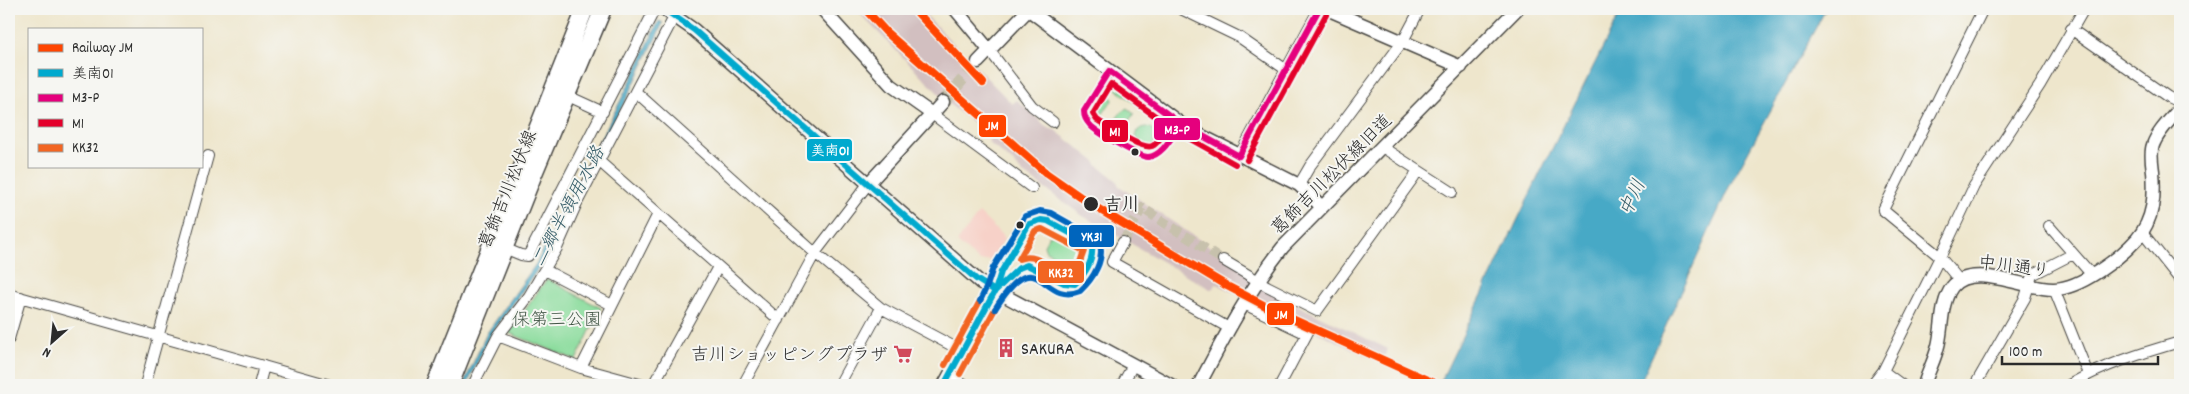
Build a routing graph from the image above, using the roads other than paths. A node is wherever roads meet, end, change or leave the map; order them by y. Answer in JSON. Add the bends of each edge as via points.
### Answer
{"nodes":[{"id":1,"x":585,"y":9,"type":"edge"},
{"id":2,"x":603,"y":9,"type":"edge"},
{"id":3,"x":655,"y":9,"type":"edge"},
{"id":4,"x":664,"y":9,"type":"edge"},
{"id":5,"x":822,"y":9,"type":"edge"},
{"id":6,"x":954,"y":9,"type":"edge"},
{"id":7,"x":1029,"y":9,"type":"edge"},
{"id":8,"x":1181,"y":9,"type":"edge"},
{"id":9,"x":1319,"y":9,"type":"edge"},
{"id":10,"x":1327,"y":9,"type":"edge"},
{"id":11,"x":1420,"y":9,"type":"edge"},
{"id":12,"x":1517,"y":9,"type":"edge"},
{"id":13,"x":1983,"y":9,"type":"edge"},
{"id":14,"x":2084,"y":9,"type":"edge"},
{"id":15,"x":678,"y":11,"type":"edge"},
{"id":16,"x":2071,"y":29,"type":"junction"},
{"id":17,"x":1403,"y":41,"type":"junction"},
{"id":18,"x":990,"y":51,"type":"junction"},
{"id":19,"x":978,"y":62,"type":"tunnel mouth"},
{"id":20,"x":1461,"y":67,"type":"junction"},
{"id":21,"x":1286,"y":69,"type":"junction"},
{"id":22,"x":636,"y":92,"type":"junction"},
{"id":23,"x":568,"y":96,"type":"junction"},
{"id":24,"x":943,"y":102,"type":"tunnel mouth"},
{"id":25,"x":2180,"y":104,"type":"edge"},
{"id":26,"x":2180,"y":108,"type":"edge"},
{"id":27,"x":603,"y":112,"type":"junction"},
{"id":28,"x":932,"y":114,"type":"junction"},
{"id":29,"x":1053,"y":122,"type":"dead end"},
{"id":30,"x":1382,"y":147,"type":"junction"},
{"id":31,"x":208,"y":156,"type":"dead end"},
{"id":32,"x":1239,"y":156,"type":"junction"},
{"id":33,"x":600,"y":162,"type":"junction"},
{"id":34,"x":1418,"y":170,"type":"junction"},
{"id":35,"x":868,"y":184,"type":"junction"},
{"id":36,"x":1299,"y":185,"type":"junction"},
{"id":37,"x":1032,"y":188,"type":"dead end"},
{"id":38,"x":1452,"y":192,"type":"dead end"},
{"id":39,"x":1322,"y":207,"type":"junction"},
{"id":40,"x":658,"y":214,"type":"junction"},
{"id":41,"x":2049,"y":226,"type":"dead end"},
{"id":42,"x":2142,"y":232,"type":"junction"},
{"id":43,"x":1122,"y":242,"type":"tunnel mouth"},
{"id":44,"x":504,"y":248,"type":"junction"},
{"id":45,"x":815,"y":254,"type":"junction"},
{"id":46,"x":2073,"y":254,"type":"junction"},
{"id":47,"x":1940,"y":257,"type":"junction"},
{"id":48,"x":1223,"y":260,"type":"tunnel mouth"},
{"id":49,"x":718,"y":267,"type":"junction"},
{"id":50,"x":545,"y":270,"type":"junction"},
{"id":51,"x":2092,"y":275,"type":"junction"},
{"id":52,"x":1959,"y":280,"type":"junction"},
{"id":53,"x":2180,"y":280,"type":"edge"},
{"id":54,"x":1258,"y":281,"type":"junction"},
{"id":55,"x":2028,"y":285,"type":"junction"},
{"id":56,"x":2054,"y":290,"type":"junction"},
{"id":57,"x":995,"y":291,"type":"junction"},
{"id":58,"x":9,"y":294,"type":"edge"},
{"id":59,"x":20,"y":297,"type":"junction"},
{"id":60,"x":612,"y":304,"type":"junction"},
{"id":61,"x":1244,"y":304,"type":"junction"},
{"id":62,"x":881,"y":308,"type":"junction"},
{"id":63,"x":779,"y":320,"type":"junction"},
{"id":64,"x":1229,"y":328,"type":"junction"},
{"id":65,"x":159,"y":336,"type":"junction"},
{"id":66,"x":498,"y":336,"type":"junction"},
{"id":67,"x":9,"y":339,"type":"edge"},
{"id":68,"x":2180,"y":342,"type":"edge"},
{"id":69,"x":962,"y":351,"type":"junction"},
{"id":70,"x":1133,"y":365,"type":"junction"},
{"id":71,"x":264,"y":366,"type":"junction"},
{"id":72,"x":580,"y":368,"type":"junction"},
{"id":73,"x":1882,"y":371,"type":"junction"},
{"id":74,"x":2088,"y":374,"type":"junction"},
{"id":75,"x":294,"y":375,"type":"junction"},
{"id":76,"x":947,"y":381,"type":"edge"},
{"id":77,"x":145,"y":385,"type":"edge"},
{"id":78,"x":259,"y":385,"type":"edge"},
{"id":79,"x":291,"y":385,"type":"edge"},
{"id":80,"x":328,"y":385,"type":"edge"},
{"id":81,"x":435,"y":385,"type":"edge"},
{"id":82,"x":450,"y":385,"type":"edge"},
{"id":83,"x":473,"y":385,"type":"edge"},
{"id":84,"x":643,"y":385,"type":"edge"},
{"id":85,"x":653,"y":385,"type":"edge"},
{"id":86,"x":743,"y":385,"type":"edge"},
{"id":87,"x":839,"y":385,"type":"edge"},
{"id":88,"x":965,"y":385,"type":"edge"},
{"id":89,"x":1122,"y":385,"type":"edge"},
{"id":90,"x":1171,"y":385,"type":"edge"},
{"id":91,"x":1199,"y":385,"type":"edge"},
{"id":92,"x":1280,"y":385,"type":"edge"},
{"id":93,"x":1872,"y":385,"type":"edge"},
{"id":94,"x":1902,"y":385,"type":"edge"},
{"id":95,"x":1924,"y":385,"type":"edge"},
{"id":96,"x":1975,"y":385,"type":"edge"},
{"id":97,"x":2069,"y":385,"type":"edge"}],
"edges":[{"from":1,"to":81,"type":"main road","name":"葛飾吉川松伏線"},
{"from":2,"to":23,"type":"main road","name":"葛飾吉川松伏線"},
{"from":3,"to":27,"type":"street"},
{"from":4,"to":15,"type":"street"},
{"from":5,"to":28,"type":"street","via":[[891,85]]},
{"from":6,"to":18,"type":"street"},
{"from":7,"to":18,"type":"street"},
{"from":7,"to":32,"type":"street","via":[[1181,124]]},
{"from":8,"to":21,"type":"street","via":[[1239,37]]},
{"from":9,"to":21,"type":"street"},
{"from":10,"to":17,"type":"street"},
{"from":11,"to":17,"type":"street"},
{"from":12,"to":20,"type":"street","name":"葛飾吉川松伏線旧道"},
{"from":13,"to":47,"type":"street","via":[[1883,210]]},
{"from":14,"to":16,"type":"street"},
{"from":15,"to":22,"type":"street"},
{"from":15,"to":35,"type":"street","via":[[694,30]]},
{"from":16,"to":25,"type":"street"},
{"from":16,"to":47,"type":"street","via":[[2040,85],[1974,186]]},
{"from":17,"to":20,"type":"street"},
{"from":17,"to":36,"type":"street","via":[[1305,172]]},
{"from":18,"to":19,"type":"street"},
{"from":18,"to":29,"type":"street","via":[[1032,106]]},
{"from":20,"to":30,"type":"street","name":"葛飾吉川松伏線旧道"},
{"from":21,"to":32,"type":"street"},
{"from":22,"to":33,"type":"street"},
{"from":22,"to":45,"type":"street"},
{"from":23,"to":27,"type":"street"},
{"from":23,"to":44,"type":"main road","name":"葛飾吉川松伏線"},
{"from":24,"to":28,"type":"street"},
{"from":26,"to":42,"type":"street","name":"中川通り","via":[[2153,145],[2154,203]]},
{"from":27,"to":44,"type":"street","via":[[528,256]]},
{"from":28,"to":35,"type":"street"},
{"from":28,"to":37,"type":"street"},
{"from":30,"to":34,"type":"street"},
{"from":30,"to":39,"type":"street","name":"葛飾吉川松伏線旧道"},
{"from":31,"to":65,"type":"street"},
{"from":32,"to":36,"type":"street"},
{"from":33,"to":40,"type":"street"},
{"from":33,"to":50,"type":"street"},
{"from":34,"to":38,"type":"street"},
{"from":34,"to":54,"type":"street","via":[[1317,311]]},
{"from":35,"to":45,"type":"street"},
{"from":35,"to":57,"type":"street","via":[[976,279]]},
{"from":36,"to":39,"type":"street"},
{"from":39,"to":54,"type":"street","name":"葛飾吉川松伏線旧道","via":[[1283,247]]},
{"from":40,"to":49,"type":"street"},
{"from":40,"to":60,"type":"street"},
{"from":41,"to":46,"type":"street"},
{"from":42,"to":51,"type":"street","name":"中川通り","via":[[2128,248]]},
{"from":42,"to":53,"type":"street"},
{"from":43,"to":64,"type":"street","via":[[1112,262]]},
{"from":44,"to":82,"type":"main road","name":"葛飾吉川松伏線"},
{"from":45,"to":62,"type":"street"},
{"from":45,"to":63,"type":"street"},
{"from":46,"to":51,"type":"street"},
{"from":46,"to":55,"type":"street","via":[[2032,275]]},
{"from":47,"to":52,"type":"street"},
{"from":47,"to":73,"type":"street"},
{"from":48,"to":54,"type":"street"},
{"from":49,"to":63,"type":"street"},
{"from":49,"to":85,"type":"street"},
{"from":50,"to":60,"type":"street"},
{"from":50,"to":66,"type":"street"},
{"from":51,"to":56,"type":"street","name":"中川通り"},
{"from":52,"to":55,"type":"street","name":"中川通り","via":[[1977,276]]},
{"from":52,"to":95,"type":"street","name":"中川通り","via":[[1947,296],[1938,348]]},
{"from":54,"to":61,"type":"street","name":"葛飾吉川松伏線旧道"},
{"from":55,"to":56,"type":"street","name":"中川通り"},
{"from":55,"to":96,"type":"street","via":[[2021,306]]},
{"from":56,"to":74,"type":"street"},
{"from":57,"to":69,"type":"street"},
{"from":57,"to":70,"type":"street"},
{"from":58,"to":59,"type":"street"},
{"from":59,"to":65,"type":"street"},
{"from":59,"to":67,"type":"street"},
{"from":60,"to":72,"type":"street"},
{"from":61,"to":64,"type":"street","name":"葛飾吉川松伏線旧道"},
{"from":61,"to":92,"type":"street","via":[[1307,334]]},
{"from":62,"to":69,"type":"street"},
{"from":62,"to":87,"type":"street"},
{"from":63,"to":86,"type":"street"},
{"from":64,"to":91,"type":"street","name":"葛飾吉川松伏線旧道"},
{"from":65,"to":71,"type":"street"},
{"from":65,"to":77,"type":"street"},
{"from":66,"to":72,"type":"street"},
{"from":66,"to":83,"type":"street"},
{"from":68,"to":74,"type":"street","via":[[2132,356]]},
{"from":69,"to":76,"type":"street"},
{"from":70,"to":89,"type":"street"},
{"from":70,"to":90,"type":"street"},
{"from":71,"to":75,"type":"street"},
{"from":71,"to":78,"type":"street"},
{"from":72,"to":84,"type":"street"},
{"from":73,"to":93,"type":"street"},
{"from":73,"to":94,"type":"street"},
{"from":74,"to":97,"type":"street"},
{"from":75,"to":79,"type":"street"},
{"from":75,"to":80,"type":"street"},
{"from":76,"to":88,"type":"street"}]}
